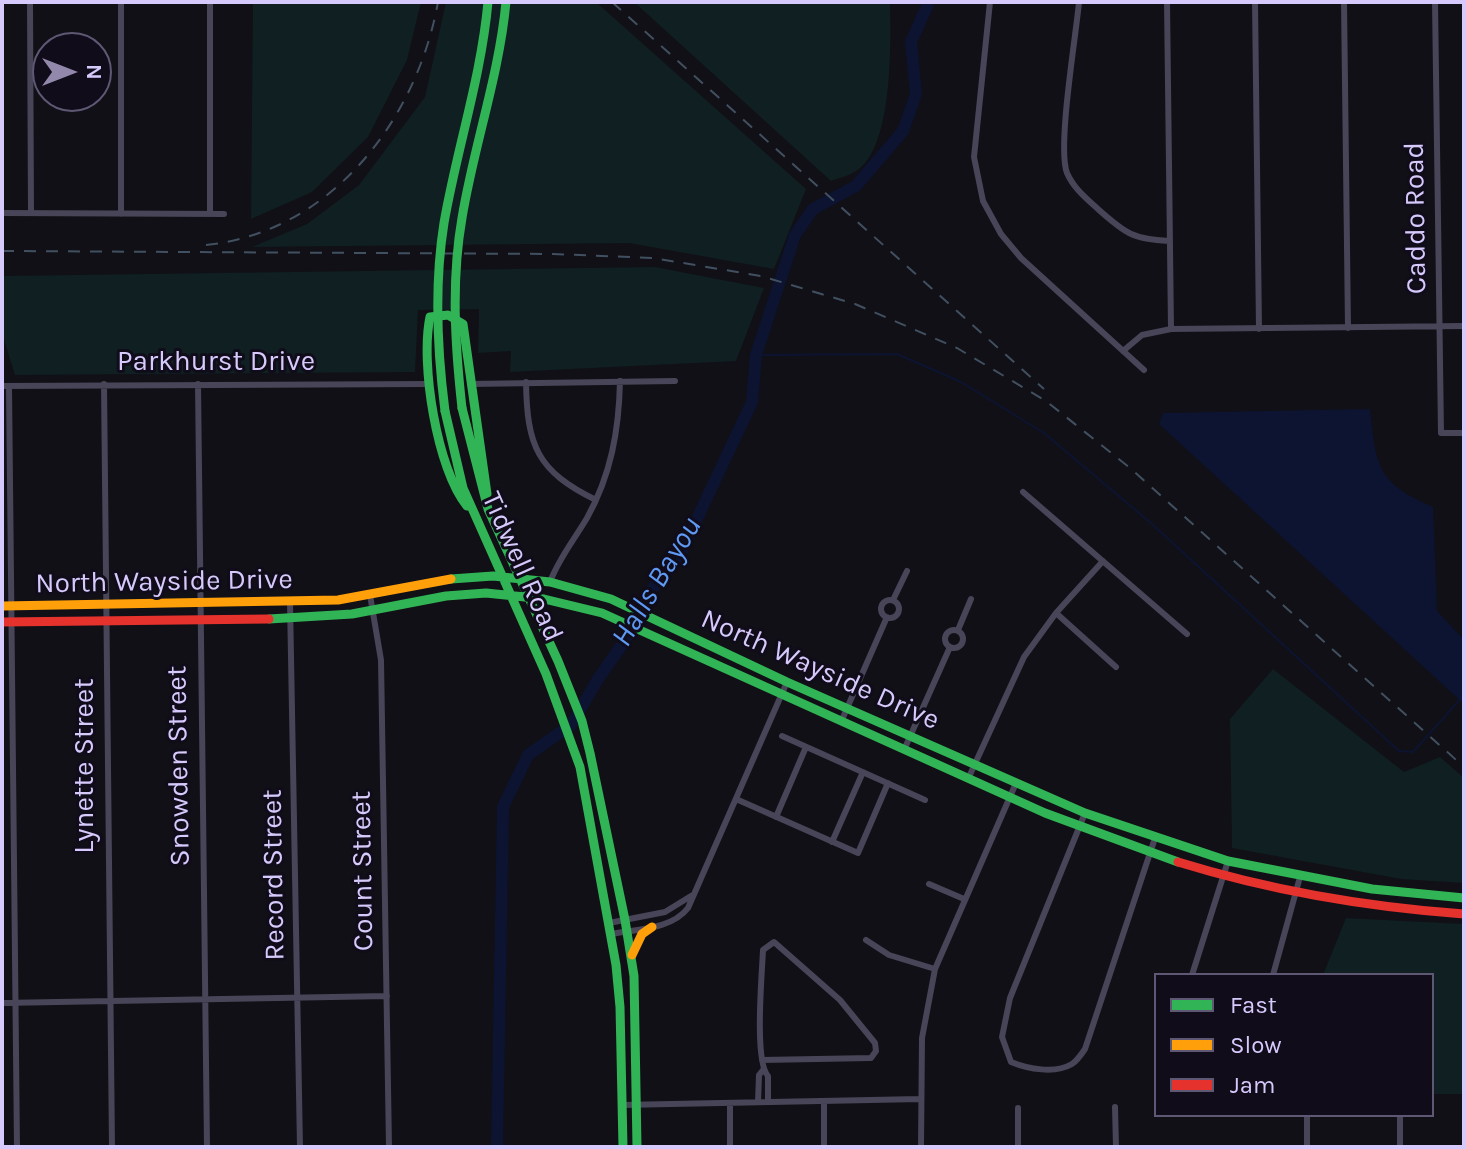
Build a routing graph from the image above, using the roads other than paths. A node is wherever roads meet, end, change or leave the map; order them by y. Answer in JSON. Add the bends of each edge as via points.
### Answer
{"nodes":[{"id":1,"x":30,"y":2,"type":"edge"},
{"id":2,"x":121,"y":2,"type":"edge"},
{"id":3,"x":210,"y":2,"type":"edge"},
{"id":4,"x":488,"y":2,"type":"edge"},
{"id":5,"x":506,"y":2,"type":"edge"},
{"id":6,"x":990,"y":2,"type":"edge"},
{"id":7,"x":1079,"y":2,"type":"edge"},
{"id":8,"x":1167,"y":2,"type":"edge"},
{"id":9,"x":1255,"y":2,"type":"edge"},
{"id":10,"x":1344,"y":2,"type":"edge"},
{"id":11,"x":1435,"y":2,"type":"edge"},
{"id":12,"x":2,"y":213,"type":"edge"},
{"id":13,"x":31,"y":213,"type":"junction"},
{"id":14,"x":121,"y":214,"type":"junction"},
{"id":15,"x":210,"y":214,"type":"junction"},
{"id":16,"x":224,"y":214,"type":"dead end"},
{"id":17,"x":1169,"y":241,"type":"junction"},
{"id":18,"x":1464,"y":326,"type":"edge"},
{"id":19,"x":1440,"y":327,"type":"junction"},
{"id":20,"x":1348,"y":328,"type":"junction"},
{"id":21,"x":1171,"y":329,"type":"junction"},
{"id":22,"x":1259,"y":329,"type":"junction"},
{"id":23,"x":1123,"y":351,"type":"junction"},
{"id":24,"x":1144,"y":370,"type":"dead end"},
{"id":25,"x":620,"y":381,"type":"junction"},
{"id":26,"x":675,"y":381,"type":"dead end"},
{"id":27,"x":526,"y":382,"type":"junction"},
{"id":28,"x":104,"y":384,"type":"junction"},
{"id":29,"x":198,"y":384,"type":"junction"},
{"id":30,"x":430,"y":384,"type":"junction"},
{"id":31,"x":470,"y":384,"type":"junction"},
{"id":32,"x":6,"y":386,"type":"edge"},
{"id":33,"x":1464,"y":433,"type":"edge"},
{"id":34,"x":1023,"y":492,"type":"dead end"},
{"id":35,"x":596,"y":500,"type":"junction"},
{"id":36,"x":488,"y":509,"type":"junction"},
{"id":37,"x":474,"y":516,"type":"junction"},
{"id":38,"x":1103,"y":561,"type":"junction"},
{"id":39,"x":907,"y":571,"type":"dead end"},
{"id":40,"x":502,"y":577,"type":"junction"},
{"id":41,"x":520,"y":578,"type":"junction"},
{"id":42,"x":550,"y":582,"type":"junction"},
{"id":43,"x":509,"y":594,"type":"junction"},
{"id":44,"x":370,"y":595,"type":"junction"},
{"id":45,"x":528,"y":596,"type":"junction"},
{"id":46,"x":971,"y":599,"type":"dead end"},
{"id":47,"x":893,"y":600,"type":"junction"},
{"id":48,"x":290,"y":602,"type":"junction"},
{"id":49,"x":199,"y":603,"type":"junction"},
{"id":50,"x":106,"y":604,"type":"junction"},
{"id":51,"x":7,"y":606,"type":"edge"},
{"id":52,"x":373,"y":610,"type":"junction"},
{"id":53,"x":1056,"y":613,"type":"junction"},
{"id":54,"x":291,"y":617,"type":"junction"},
{"id":55,"x":887,"y":617,"type":"junction"},
{"id":56,"x":199,"y":619,"type":"junction"},
{"id":57,"x":106,"y":620,"type":"junction"},
{"id":58,"x":7,"y":622,"type":"edge"},
{"id":59,"x":958,"y":630,"type":"junction"},
{"id":60,"x":1187,"y":634,"type":"dead end"},
{"id":61,"x":950,"y":647,"type":"junction"},
{"id":62,"x":1116,"y":667,"type":"dead end"},
{"id":63,"x":787,"y":682,"type":"junction"},
{"id":64,"x":782,"y":696,"type":"junction"},
{"id":65,"x":847,"y":708,"type":"junction"},
{"id":66,"x":841,"y":722,"type":"junction"},
{"id":67,"x":911,"y":735,"type":"junction"},
{"id":68,"x":782,"y":736,"type":"dead end"},
{"id":69,"x":806,"y":747,"type":"junction"},
{"id":70,"x":904,"y":750,"type":"junction"},
{"id":71,"x":975,"y":764,"type":"junction"},
{"id":72,"x":863,"y":772,"type":"junction"},
{"id":73,"x":968,"y":779,"type":"junction"},
{"id":74,"x":888,"y":783,"type":"junction"},
{"id":75,"x":1016,"y":783,"type":"junction"},
{"id":76,"x":1010,"y":797,"type":"junction"},
{"id":77,"x":736,"y":799,"type":"junction"},
{"id":78,"x":925,"y":800,"type":"dead end"},
{"id":79,"x":1085,"y":813,"type":"junction"},
{"id":80,"x":776,"y":817,"type":"junction"},
{"id":81,"x":1079,"y":827,"type":"junction"},
{"id":82,"x":1155,"y":838,"type":"junction"},
{"id":83,"x":832,"y":842,"type":"junction"},
{"id":84,"x":1150,"y":853,"type":"junction"},
{"id":85,"x":1228,"y":861,"type":"junction"},
{"id":86,"x":1222,"y":875,"type":"junction"},
{"id":87,"x":1300,"y":877,"type":"junction"},
{"id":88,"x":929,"y":884,"type":"dead end"},
{"id":89,"x":1372,"y":889,"type":"junction"},
{"id":90,"x":1295,"y":892,"type":"junction"},
{"id":91,"x":691,"y":896,"type":"junction"},
{"id":92,"x":1447,"y":897,"type":"junction"},
{"id":93,"x":1464,"y":898,"type":"edge"},
{"id":94,"x":964,"y":899,"type":"junction"},
{"id":95,"x":1369,"y":905,"type":"junction"},
{"id":96,"x":1444,"y":913,"type":"junction"},
{"id":97,"x":1464,"y":914,"type":"edge"},
{"id":98,"x":626,"y":925,"type":"junction"},
{"id":99,"x":652,"y":927,"type":"junction"},
{"id":100,"x":610,"y":928,"type":"junction"},
{"id":101,"x":866,"y":940,"type":"dead end"},
{"id":102,"x":631,"y":958,"type":"junction"},
{"id":103,"x":935,"y":969,"type":"junction"},
{"id":104,"x":1193,"y":973,"type":"edge"},
{"id":105,"x":1274,"y":973,"type":"edge"},
{"id":106,"x":387,"y":996,"type":"junction"},
{"id":107,"x":298,"y":998,"type":"junction"},
{"id":108,"x":204,"y":1000,"type":"junction"},
{"id":109,"x":16,"y":1002,"type":"junction"},
{"id":110,"x":110,"y":1002,"type":"junction"},
{"id":111,"x":2,"y":1003,"type":"edge"},
{"id":112,"x":762,"y":1060,"type":"junction"},
{"id":113,"x":763,"y":1070,"type":"junction"},
{"id":114,"x":920,"y":1099,"type":"junction"},
{"id":115,"x":824,"y":1101,"type":"junction"},
{"id":116,"x":758,"y":1102,"type":"junction"},
{"id":117,"x":768,"y":1102,"type":"junction"},
{"id":118,"x":730,"y":1103,"type":"junction"},
{"id":119,"x":622,"y":1105,"type":"junction"},
{"id":120,"x":636,"y":1105,"type":"junction"},
{"id":121,"x":1115,"y":1107,"type":"dead end"},
{"id":122,"x":1018,"y":1108,"type":"dead end"},
{"id":123,"x":1307,"y":1117,"type":"edge"},
{"id":124,"x":1400,"y":1117,"type":"edge"},
{"id":125,"x":17,"y":1147,"type":"edge"},
{"id":126,"x":112,"y":1147,"type":"edge"},
{"id":127,"x":207,"y":1147,"type":"edge"},
{"id":128,"x":300,"y":1147,"type":"edge"},
{"id":129,"x":389,"y":1147,"type":"edge"},
{"id":130,"x":623,"y":1147,"type":"edge"},
{"id":131,"x":637,"y":1147,"type":"edge"},
{"id":132,"x":730,"y":1147,"type":"edge"},
{"id":133,"x":824,"y":1147,"type":"edge"},
{"id":134,"x":921,"y":1147,"type":"edge"},
{"id":135,"x":1018,"y":1147,"type":"edge"},
{"id":136,"x":1116,"y":1147,"type":"edge"},
{"id":137,"x":1307,"y":1147,"type":"edge"},
{"id":138,"x":1400,"y":1147,"type":"edge"}],
"edges":[{"from":1,"to":13,"type":"street"},
{"from":2,"to":14,"type":"street"},
{"from":3,"to":15,"type":"street"},
{"from":4,"to":37,"type":"main road","name":"Tidwell Road","bridge":true,"via":[[482,59],[440,251],[438,346],[445,411]]},
{"from":5,"to":36,"type":"main road","name":"Tidwell Road","bridge":true,"via":[[501,50],[458,249],[454,311],[462,408]]},
{"from":6,"to":23,"type":"street","via":[[974,157],[983,201],[1021,258]]},
{"from":7,"to":17,"type":"street","via":[[1066,170],[1078,190],[1118,227],[1140,240]]},
{"from":8,"to":17,"type":"street"},
{"from":9,"to":22,"type":"street"},
{"from":10,"to":20,"type":"street"},
{"from":11,"to":19,"type":"street","name":"Caddo Road"},
{"from":12,"to":13,"type":"street"},
{"from":13,"to":14,"type":"street"},
{"from":14,"to":15,"type":"street"},
{"from":15,"to":16,"type":"street"},
{"from":17,"to":21,"type":"street"},
{"from":18,"to":19,"type":"street"},
{"from":19,"to":20,"type":"street"},
{"from":19,"to":33,"type":"street","name":"Caddo Road","via":[[1441,433]]},
{"from":20,"to":22,"type":"street"},
{"from":21,"to":22,"type":"street"},
{"from":21,"to":23,"type":"street","via":[[1142,335]]},
{"from":23,"to":24,"type":"street"},
{"from":25,"to":26,"type":"street"},
{"from":25,"to":27,"type":"street"},
{"from":25,"to":35,"type":"street","via":[[618,426]]},
{"from":27,"to":31,"type":"street"},
{"from":27,"to":35,"type":"street","via":[[528,425],[536,449],[559,479]]},
{"from":28,"to":29,"type":"street","name":"Parkhurst Drive"},
{"from":28,"to":32,"type":"street","name":"Parkhurst Drive"},
{"from":28,"to":50,"type":"street","name":"Lynette Street"},
{"from":29,"to":30,"type":"street","name":"Parkhurst Drive"},
{"from":29,"to":49,"type":"street","name":"Snowden Street"},
{"from":30,"to":31,"type":"main road","via":[[425,327],[430,317],[440,314],[463,324]]},
{"from":30,"to":37,"type":"main road","via":[[453,484]]},
{"from":31,"to":36,"type":"main road"},
{"from":32,"to":51,"type":"street"},
{"from":34,"to":38,"type":"street"},
{"from":35,"to":42,"type":"street"},
{"from":36,"to":41,"type":"main road","name":"Tidwell Road"},
{"from":37,"to":40,"type":"main road","name":"Tidwell Road"},
{"from":38,"to":53,"type":"street"},
{"from":38,"to":60,"type":"street"},
{"from":39,"to":47,"type":"street"},
{"from":40,"to":41,"type":"main road","name":"North Wayside Drive"},
{"from":40,"to":43,"type":"main road","name":"Tidwell Road"},
{"from":40,"to":44,"type":"main road","name":"North Wayside Drive","via":[[442,580]]},
{"from":41,"to":42,"type":"main road","name":"North Wayside Drive"},
{"from":41,"to":45,"type":"main road","name":"Tidwell Road"},
{"from":42,"to":63,"type":"main road","name":"North Wayside Drive","via":[[611,599]]},
{"from":43,"to":45,"type":"main road","name":"North Wayside Drive"},
{"from":43,"to":52,"type":"main road","name":"North Wayside Drive","via":[[446,596]]},
{"from":43,"to":100,"type":"main road","name":"Tidwell Road","via":[[580,767]]},
{"from":44,"to":48,"type":"main road","name":"North Wayside Drive"},
{"from":44,"to":52,"type":"street","name":"Count Street"},
{"from":45,"to":64,"type":"main road","name":"North Wayside Drive","via":[[602,613]]},
{"from":45,"to":98,"type":"main road","name":"Tidwell Road","via":[[582,721]]},
{"from":46,"to":59,"type":"street"},
{"from":47,"to":55,"type":"street","via":[[882,604]]},
{"from":47,"to":55,"type":"street","via":[[898,614]]},
{"from":48,"to":49,"type":"main road","name":"North Wayside Drive"},
{"from":48,"to":54,"type":"street","name":"Record Street"},
{"from":49,"to":50,"type":"main road","name":"North Wayside Drive"},
{"from":49,"to":56,"type":"street","name":"Snowden Street"},
{"from":50,"to":51,"type":"main road","name":"North Wayside Drive"},
{"from":50,"to":57,"type":"street","name":"Lynette Street"},
{"from":51,"to":58,"type":"street"},
{"from":52,"to":54,"type":"main road","name":"North Wayside Drive"},
{"from":52,"to":106,"type":"street","name":"Count Street","via":[[381,660]]},
{"from":53,"to":62,"type":"street"},
{"from":53,"to":71,"type":"street","via":[[1024,657]]},
{"from":54,"to":56,"type":"main road","name":"North Wayside Drive"},
{"from":54,"to":107,"type":"street","name":"Record Street"},
{"from":55,"to":65,"type":"street"},
{"from":56,"to":57,"type":"main road","name":"North Wayside Drive"},
{"from":56,"to":108,"type":"street","name":"Snowden Street"},
{"from":57,"to":58,"type":"main road","name":"North Wayside Drive"},
{"from":57,"to":110,"type":"street","name":"Lynette Street"},
{"from":58,"to":109,"type":"street"},
{"from":59,"to":61,"type":"street","via":[[946,635]]},
{"from":59,"to":61,"type":"street","via":[[962,642]]},
{"from":61,"to":67,"type":"street"},
{"from":63,"to":64,"type":"street"},
{"from":63,"to":65,"type":"main road","name":"North Wayside Drive"},
{"from":64,"to":66,"type":"main road","name":"North Wayside Drive"},
{"from":64,"to":77,"type":"street"},
{"from":65,"to":66,"type":"street"},
{"from":65,"to":67,"type":"main road","name":"North Wayside Drive"},
{"from":66,"to":70,"type":"main road","name":"North Wayside Drive"},
{"from":67,"to":70,"type":"street"},
{"from":67,"to":71,"type":"main road","name":"North Wayside Drive"},
{"from":68,"to":69,"type":"street"},
{"from":69,"to":72,"type":"street"},
{"from":69,"to":80,"type":"street"},
{"from":70,"to":73,"type":"main road","name":"North Wayside Drive"},
{"from":71,"to":73,"type":"street"},
{"from":71,"to":75,"type":"main road","name":"North Wayside Drive"},
{"from":72,"to":74,"type":"street"},
{"from":72,"to":83,"type":"street"},
{"from":73,"to":76,"type":"main road","name":"North Wayside Drive"},
{"from":74,"to":78,"type":"street"},
{"from":74,"to":83,"type":"street","via":[[858,853]]},
{"from":75,"to":76,"type":"street"},
{"from":75,"to":79,"type":"main road","name":"North Wayside Drive"},
{"from":76,"to":81,"type":"main road","name":"North Wayside Drive"},
{"from":76,"to":94,"type":"street"},
{"from":77,"to":80,"type":"street"},
{"from":77,"to":91,"type":"street"},
{"from":79,"to":81,"type":"street"},
{"from":79,"to":82,"type":"main road","name":"North Wayside Drive"},
{"from":80,"to":83,"type":"street"},
{"from":81,"to":84,"type":"main road","name":"North Wayside Drive"},
{"from":81,"to":84,"type":"street","via":[[1010,998],[1002,1037],[1011,1062],[1027,1068],[1062,1068],[1075,1063],[1085,1049]]},
{"from":82,"to":84,"type":"street"},
{"from":82,"to":85,"type":"main road","name":"North Wayside Drive"},
{"from":84,"to":86,"type":"main road","name":"North Wayside Drive"},
{"from":85,"to":86,"type":"street"},
{"from":85,"to":87,"type":"main road","name":"North Wayside Drive"},
{"from":86,"to":90,"type":"main road","name":"North Wayside Drive"},
{"from":86,"to":104,"type":"street"},
{"from":87,"to":89,"type":"main road","name":"North Wayside Drive"},
{"from":87,"to":90,"type":"street"},
{"from":88,"to":94,"type":"street"},
{"from":89,"to":92,"type":"main road","name":"North Wayside Drive"},
{"from":89,"to":95,"type":"main road"},
{"from":90,"to":95,"type":"main road","name":"North Wayside Drive"},
{"from":90,"to":105,"type":"street"},
{"from":91,"to":98,"type":"street","via":[[665,912]]},
{"from":91,"to":99,"type":"street","via":[[682,916]]},
{"from":92,"to":93,"type":"main road","name":"North Wayside Drive"},
{"from":92,"to":96,"type":"main road"},
{"from":94,"to":103,"type":"street"},
{"from":95,"to":96,"type":"main road","name":"North Wayside Drive"},
{"from":96,"to":97,"type":"main road","name":"North Wayside Drive"},
{"from":98,"to":99,"type":"street"},
{"from":98,"to":100,"type":"street"},
{"from":98,"to":102,"type":"main road","name":"Tidwell Road"},
{"from":99,"to":102,"type":"main road","via":[[642,934]]},
{"from":100,"to":119,"type":"main road","name":"Tidwell Road","via":[[620,1007]]},
{"from":101,"to":103,"type":"street","via":[[889,955]]},
{"from":102,"to":120,"type":"main road","name":"Tidwell Road"},
{"from":103,"to":114,"type":"street","via":[[922,1038]]},
{"from":106,"to":107,"type":"street"},
{"from":106,"to":129,"type":"street","name":"Count Street"},
{"from":107,"to":108,"type":"street"},
{"from":107,"to":128,"type":"street","name":"Record Street"},
{"from":108,"to":110,"type":"street"},
{"from":108,"to":127,"type":"street","name":"Snowden Street"},
{"from":109,"to":110,"type":"street"},
{"from":109,"to":111,"type":"street"},
{"from":109,"to":125,"type":"street"},
{"from":110,"to":126,"type":"street","name":"Lynette Street"},
{"from":112,"to":112,"type":"street","via":[[763,950],[774,942],[840,1000],[876,1051],[871,1058]]},
{"from":112,"to":113,"type":"street"},
{"from":113,"to":116,"type":"street"},
{"from":113,"to":117,"type":"street","via":[[768,1076]]},
{"from":114,"to":115,"type":"street"},
{"from":114,"to":134,"type":"street"},
{"from":115,"to":117,"type":"street"},
{"from":115,"to":133,"type":"street"},
{"from":116,"to":117,"type":"street"},
{"from":116,"to":118,"type":"street"},
{"from":118,"to":120,"type":"street"},
{"from":118,"to":132,"type":"street"},
{"from":119,"to":120,"type":"street"},
{"from":119,"to":130,"type":"main road","name":"Tidwell Road"},
{"from":120,"to":131,"type":"main road","name":"Tidwell Road"},
{"from":121,"to":136,"type":"street"},
{"from":122,"to":135,"type":"street"},
{"from":123,"to":137,"type":"street"},
{"from":124,"to":138,"type":"street"}]}
